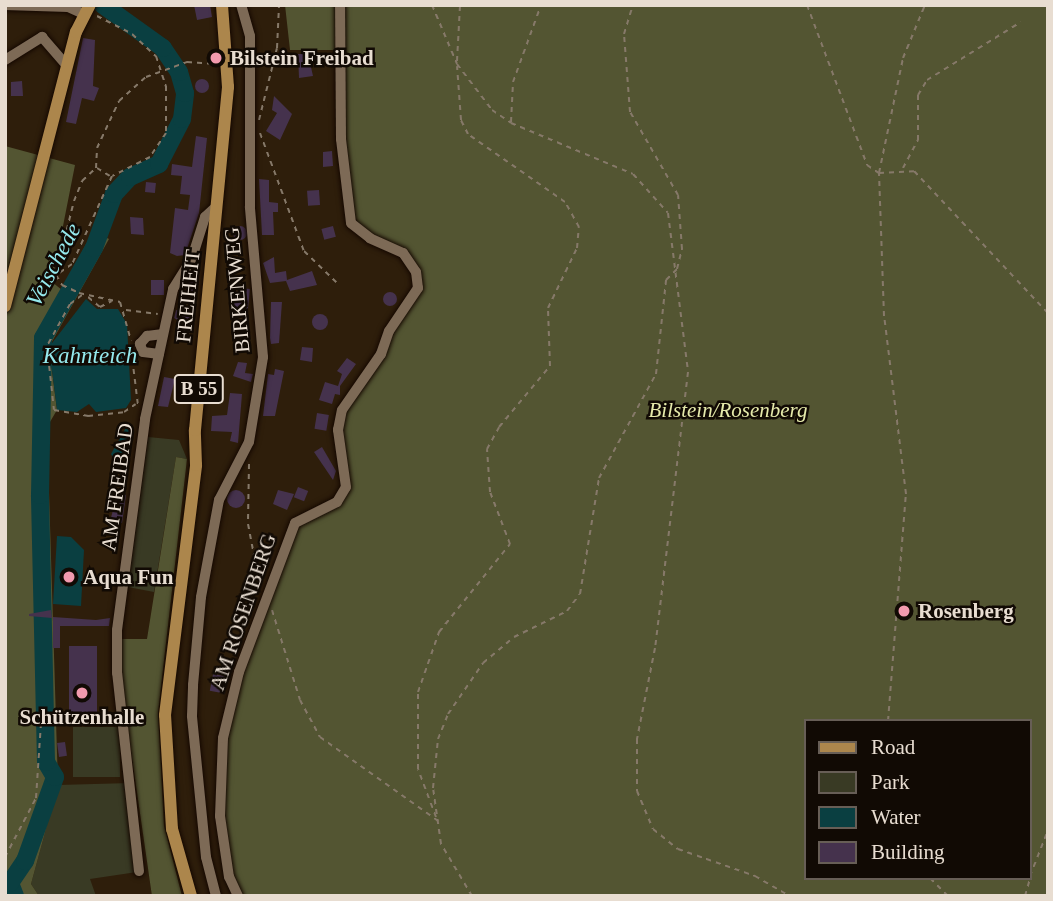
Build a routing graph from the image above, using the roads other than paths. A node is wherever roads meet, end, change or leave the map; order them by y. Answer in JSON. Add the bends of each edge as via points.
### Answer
{"nodes":[{"id":1,"x":5,"y":5,"type":"edge"},
{"id":2,"x":222,"y":5,"type":"edge"},
{"id":3,"x":241,"y":5,"type":"edge"},
{"id":4,"x":340,"y":5,"type":"edge"},
{"id":5,"x":68,"y":6,"type":"edge"},
{"id":6,"x":87,"y":9,"type":"edge"},
{"id":7,"x":5,"y":60,"type":"edge"},
{"id":8,"x":66,"y":65,"type":"junction"},
{"id":9,"x":217,"y":206,"type":"junction"},
{"id":10,"x":5,"y":306,"type":"edge"},
{"id":11,"x":163,"y":334,"type":"junction"},
{"id":12,"x":159,"y":354,"type":"junction"},
{"id":13,"x":139,"y":871,"type":"dead end"},
{"id":14,"x":191,"y":896,"type":"edge"},
{"id":15,"x":216,"y":896,"type":"edge"},
{"id":16,"x":238,"y":896,"type":"edge"}],
"edges":[{"from":1,"to":5,"type":"street"},
{"from":2,"to":9,"type":"main road","name":"FREIHEIT","number":"B 55","via":[[227,61]]},
{"from":3,"to":15,"type":"street","name":"BIRKENWEG","via":[[250,36],[250,207],[263,357],[249,442],[219,500],[201,597],[193,685],[206,857]]},
{"from":4,"to":16,"type":"street","name":"AM ROSENBERG","via":[[341,139],[351,223],[403,253],[416,272],[418,288],[342,410],[338,430],[346,486],[337,502],[295,523],[239,671],[223,738],[220,816],[229,877]]},
{"from":5,"to":6,"type":"street"},
{"from":6,"to":8,"type":"main road"},
{"from":7,"to":8,"type":"street","via":[[42,37]]},
{"from":8,"to":10,"type":"main road"},
{"from":9,"to":11,"type":"street","name":"AM FREIBAD","via":[[205,216],[192,257],[173,289]]},
{"from":9,"to":14,"type":"main road","name":"FREIHEIT","number":"B 55","via":[[195,430],[196,465],[165,715],[172,829]]},
{"from":11,"to":12,"type":"street","name":"AM FREIBAD"},
{"from":11,"to":12,"type":"street","via":[[148,335],[140,344],[143,352]]},
{"from":12,"to":13,"type":"street","name":"AM FREIBAD","via":[[145,419],[117,630],[117,673]]}]}
